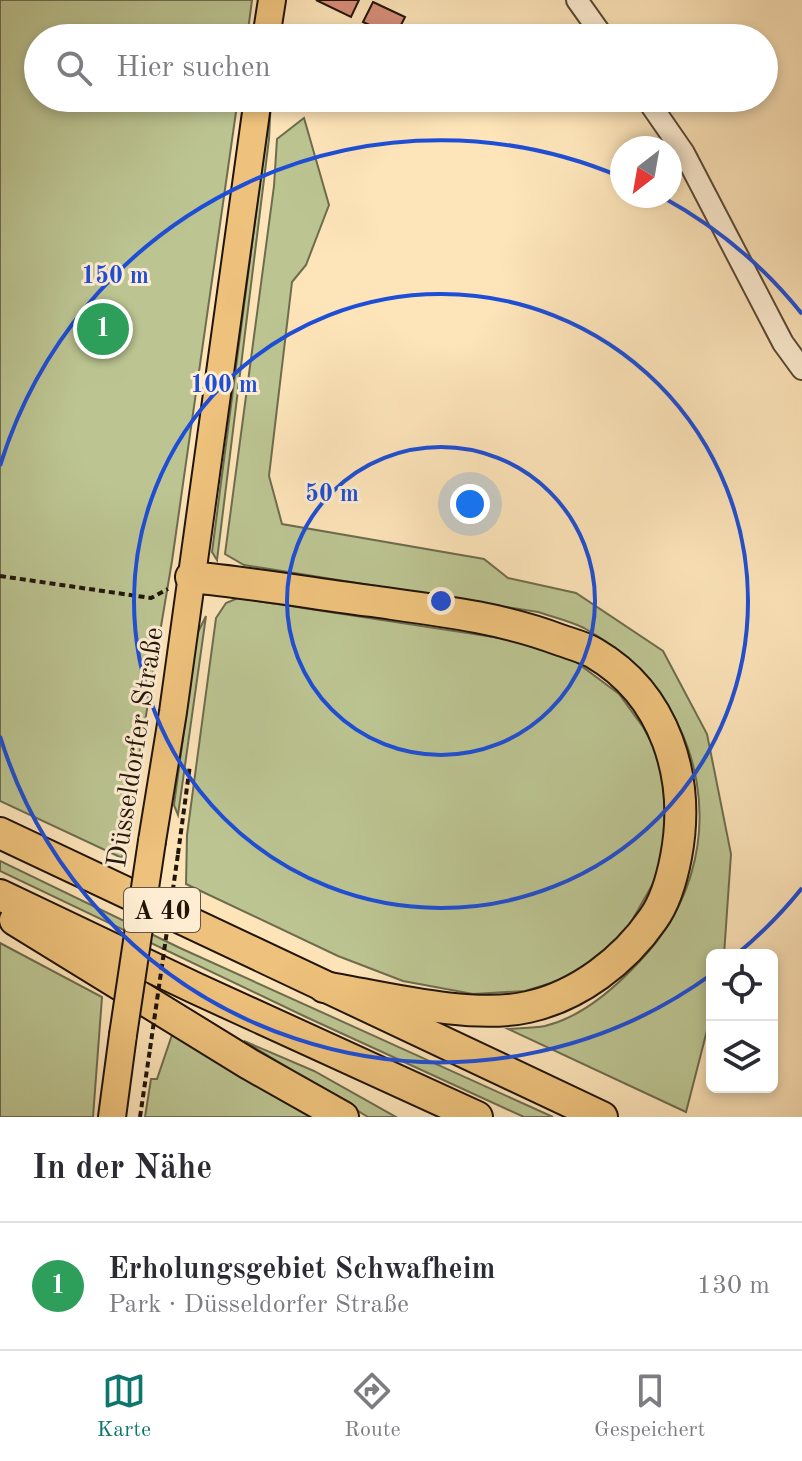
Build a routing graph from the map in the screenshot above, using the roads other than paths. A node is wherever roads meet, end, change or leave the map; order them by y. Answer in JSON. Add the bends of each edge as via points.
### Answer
{"nodes":[{"id":1,"x":272,"y":0,"type":"edge"},
{"id":2,"x":577,"y":0,"type":"edge"},
{"id":3,"x":268,"y":24,"type":"edge"},
{"id":4,"x":594,"y":24,"type":"edge"},
{"id":5,"x":256,"y":112,"type":"edge"},
{"id":6,"x":656,"y":112,"type":"edge"},
{"id":7,"x":802,"y":369,"type":"edge"},
{"id":8,"x":191,"y":577,"type":"junction"},
{"id":9,"x":0,"y":833,"type":"edge"},
{"id":10,"x":0,"y":895,"type":"edge"},
{"id":11,"x":0,"y":911,"type":"edge"},
{"id":12,"x":324,"y":987,"type":"junction"},
{"id":13,"x":112,"y":1117,"type":"edge"},
{"id":14,"x":343,"y":1117,"type":"edge"},
{"id":15,"x":477,"y":1117,"type":"edge"},
{"id":16,"x":602,"y":1117,"type":"edge"}],
"edges":[{"from":1,"to":3,"type":"main road"},
{"from":2,"to":4,"type":"street"},
{"from":5,"to":8,"type":"main road","name":"Düsseldorfer Straße"},
{"from":6,"to":7,"type":"street","via":[[684,153],[783,343]]},
{"from":8,"to":12,"type":"highway","via":[[523,626],[593,652],[632,682],[661,722],[675,758],[681,802],[671,881],[655,917],[600,975],[529,1007],[484,1013]]},
{"from":8,"to":13,"type":"main road","name":"Düsseldorfer Straße","bridge":true},
{"from":9,"to":12,"type":"highway","number":"A 40"},
{"from":10,"to":15,"type":"highway","number":"A 40"},
{"from":11,"to":14,"type":"highway"},
{"from":12,"to":16,"type":"highway","number":"A 40"}]}
